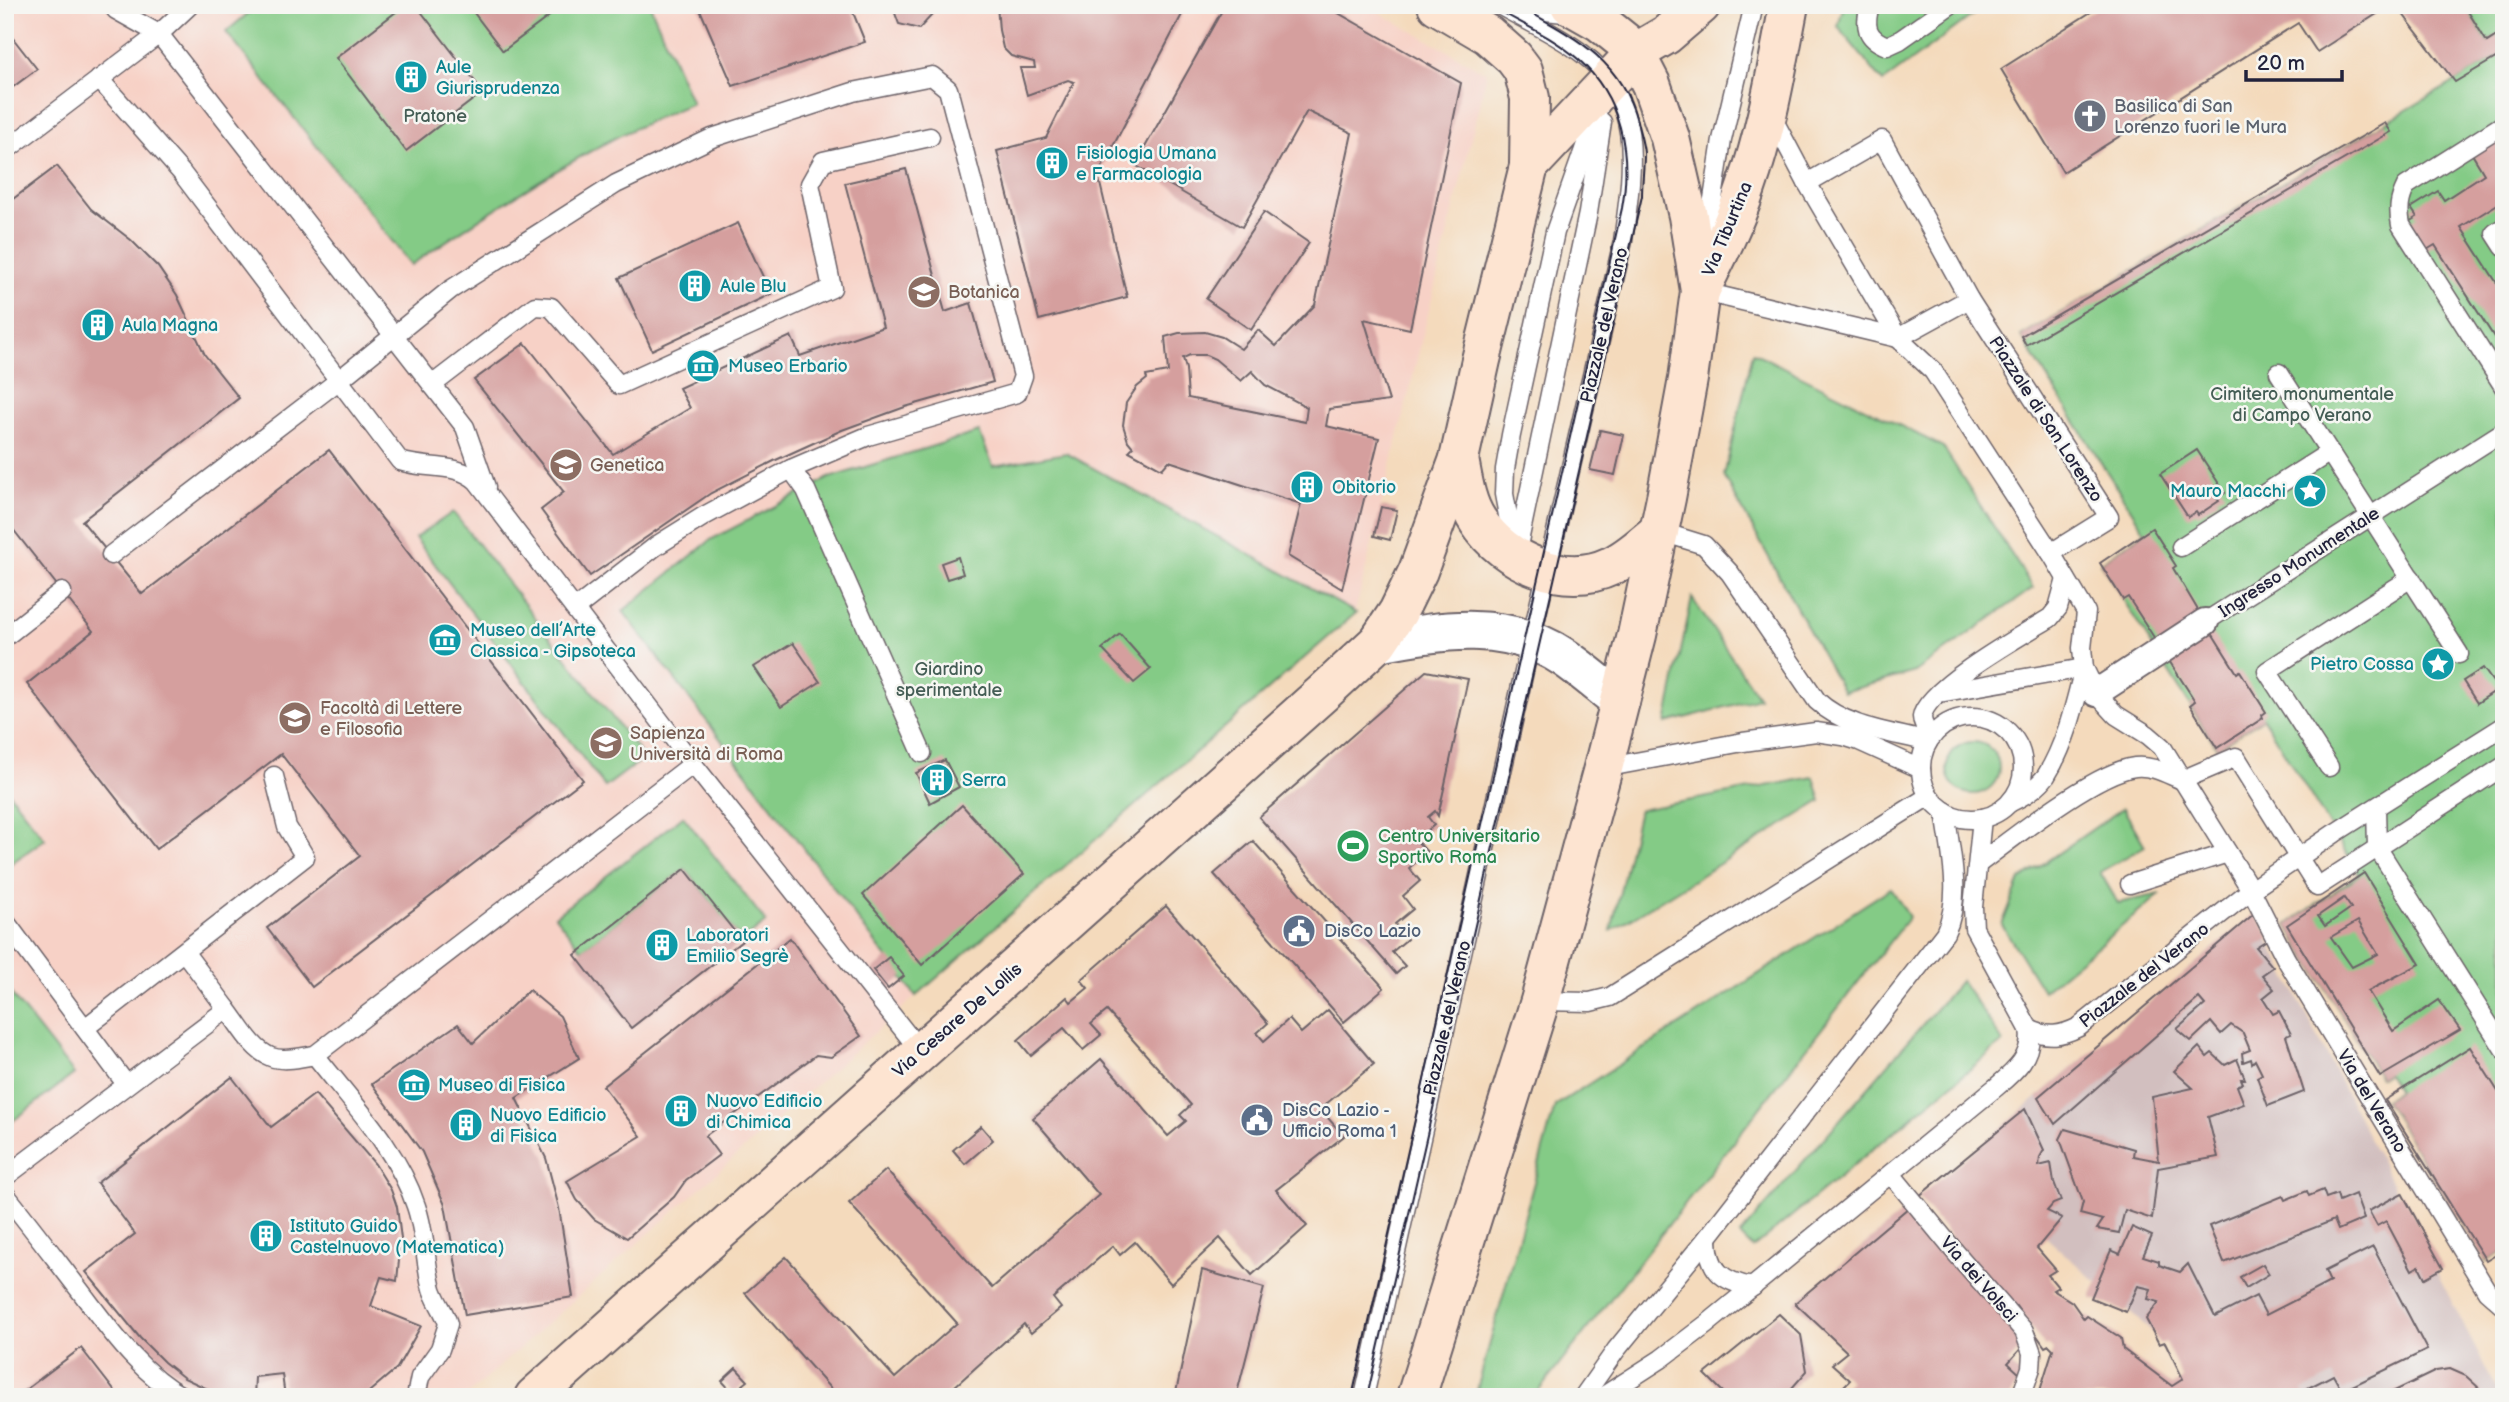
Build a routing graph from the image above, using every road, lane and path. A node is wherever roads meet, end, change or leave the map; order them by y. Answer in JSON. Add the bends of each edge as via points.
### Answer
{"nodes":[{"id":1,"x":112,"y":5,"type":"edge"},
{"id":2,"x":190,"y":5,"type":"edge"},
{"id":3,"x":1437,"y":5,"type":"edge"},
{"id":4,"x":1660,"y":5,"type":"edge"},
{"id":5,"x":1701,"y":5,"type":"edge"},
{"id":6,"x":1754,"y":5,"type":"edge"},
{"id":7,"x":1789,"y":5,"type":"edge"},
{"id":8,"x":1870,"y":5,"type":"edge"},
{"id":9,"x":1950,"y":5,"type":"edge"},
{"id":10,"x":1500,"y":6,"type":"edge"},
{"id":11,"x":1579,"y":10,"type":"edge"},
{"id":12,"x":159,"y":34,"type":"junction"},
{"id":13,"x":1635,"y":53,"type":"junction"},
{"id":14,"x":1514,"y":58,"type":"junction"},
{"id":15,"x":99,"y":79,"type":"junction"},
{"id":16,"x":1608,"y":81,"type":"junction"},
{"id":17,"x":1768,"y":109,"type":"junction"},
{"id":18,"x":2504,"y":124,"type":"edge"},
{"id":19,"x":930,"y":136,"type":"dead end"},
{"id":20,"x":5,"y":151,"type":"edge"},
{"id":21,"x":1529,"y":166,"type":"junction"},
{"id":22,"x":1807,"y":183,"type":"junction"},
{"id":23,"x":2504,"y":227,"type":"edge"},
{"id":24,"x":2504,"y":247,"type":"edge"},
{"id":25,"x":1700,"y":291,"type":"junction"},
{"id":26,"x":1969,"y":299,"type":"junction"},
{"id":27,"x":394,"y":336,"type":"junction"},
{"id":28,"x":1898,"y":338,"type":"junction"},
{"id":29,"x":2279,"y":373,"type":"dead end"},
{"id":30,"x":338,"y":381,"type":"junction"},
{"id":31,"x":432,"y":385,"type":"junction"},
{"id":32,"x":2504,"y":387,"type":"edge"},
{"id":33,"x":2504,"y":431,"type":"edge"},
{"id":34,"x":2330,"y":452,"type":"junction"},
{"id":35,"x":1459,"y":459,"type":"junction"},
{"id":36,"x":791,"y":469,"type":"junction"},
{"id":37,"x":488,"y":494,"type":"junction"},
{"id":38,"x":2371,"y":516,"type":"junction"},
{"id":39,"x":1659,"y":531,"type":"junction"},
{"id":40,"x":2181,"y":547,"type":"dead end"},
{"id":41,"x":2051,"y":552,"type":"junction"},
{"id":42,"x":111,"y":555,"type":"dead end"},
{"id":43,"x":1532,"y":564,"type":"junction"},
{"id":44,"x":2411,"y":578,"type":"junction"},
{"id":45,"x":2066,"y":579,"type":"junction"},
{"id":46,"x":62,"y":592,"type":"dead end"},
{"id":47,"x":576,"y":608,"type":"junction"},
{"id":48,"x":2205,"y":622,"type":"joint"},
{"id":49,"x":5,"y":637,"type":"edge"},
{"id":50,"x":1531,"y":640,"type":"junction"},
{"id":51,"x":1378,"y":642,"type":"junction"},
{"id":52,"x":2459,"y":654,"type":"dead end"},
{"id":53,"x":2084,"y":668,"type":"junction"},
{"id":54,"x":1939,"y":693,"type":"junction"},
{"id":55,"x":2096,"y":693,"type":"junction"},
{"id":56,"x":1620,"y":701,"type":"junction"},
{"id":57,"x":2504,"y":726,"type":"edge"},
{"id":58,"x":1930,"y":739,"type":"junction"},
{"id":59,"x":922,"y":753,"type":"dead end"},
{"id":60,"x":693,"y":764,"type":"junction"},
{"id":61,"x":2504,"y":766,"type":"edge"},
{"id":62,"x":2329,"y":767,"type":"dead end"},
{"id":63,"x":1603,"y":768,"type":"junction"},
{"id":64,"x":1921,"y":769,"type":"junction"},
{"id":65,"x":274,"y":776,"type":"dead end"},
{"id":66,"x":2182,"y":780,"type":"junction"},
{"id":67,"x":1929,"y":796,"type":"junction"},
{"id":68,"x":2008,"y":804,"type":"junction"},
{"id":69,"x":2376,"y":808,"type":"junction"},
{"id":70,"x":1945,"y":811,"type":"junction"},
{"id":71,"x":1982,"y":818,"type":"junction"},
{"id":72,"x":2377,"y":848,"type":"junction"},
{"id":73,"x":2228,"y":853,"type":"junction"},
{"id":74,"x":2298,"y":858,"type":"junction"},
{"id":75,"x":1978,"y":864,"type":"junction"},
{"id":76,"x":2130,"y":884,"type":"dead end"},
{"id":77,"x":2251,"y":890,"type":"junction"},
{"id":78,"x":5,"y":921,"type":"edge"},
{"id":79,"x":185,"y":953,"type":"junction"},
{"id":80,"x":1540,"y":1001,"type":"junction"},
{"id":81,"x":227,"y":1009,"type":"junction"},
{"id":82,"x":2497,"y":1023,"type":"edge"},
{"id":83,"x":85,"y":1028,"type":"junction"},
{"id":84,"x":2029,"y":1029,"type":"junction"},
{"id":85,"x":2504,"y":1049,"type":"edge"},
{"id":86,"x":921,"y":1052,"type":"junction"},
{"id":87,"x":315,"y":1055,"type":"junction"},
{"id":88,"x":126,"y":1084,"type":"junction"},
{"id":89,"x":1891,"y":1174,"type":"junction"},
{"id":90,"x":5,"y":1177,"type":"edge"},
{"id":91,"x":5,"y":1194,"type":"edge"},
{"id":92,"x":1708,"y":1237,"type":"junction"},
{"id":93,"x":1753,"y":1287,"type":"junction"},
{"id":94,"x":2504,"y":1306,"type":"edge"},
{"id":95,"x":183,"y":1397,"type":"edge"},
{"id":96,"x":416,"y":1397,"type":"edge"},
{"id":97,"x":534,"y":1397,"type":"edge"},
{"id":98,"x":1364,"y":1397,"type":"edge"},
{"id":99,"x":1416,"y":1397,"type":"edge"},
{"id":100,"x":1583,"y":1397,"type":"edge"},
{"id":101,"x":1602,"y":1397,"type":"edge"},
{"id":102,"x":2021,"y":1397,"type":"edge"}],
"edges":[{"from":1,"to":12,"type":"lane"},
{"from":2,"to":12,"type":"lane"},
{"from":3,"to":14,"type":"main road","via":[[1488,35]]},
{"from":4,"to":13,"type":"main road"},
{"from":5,"to":13,"type":"main road","via":[[1666,36]]},
{"from":6,"to":25,"type":"lane","name":"Via Tiburtina","via":[[1722,140]]},
{"from":7,"to":17,"type":"main road","name":"Via Tiburtina"},
{"from":8,"to":9,"type":"lane","via":[[1868,31],[1876,42],[1887,46]]},
{"from":10,"to":11,"type":"lane"},
{"from":10,"to":14,"type":"lane","name":"Piazzale del Verano"},
{"from":10,"to":16,"type":"lane","name":"Piazzale del Verano","via":[[1581,52]]},
{"from":11,"to":13,"type":"main road","via":[[1614,32]]},
{"from":12,"to":15,"type":"lane"},
{"from":12,"to":27,"type":"lane"},
{"from":13,"to":16,"type":"main road","name":"Piazzale del Verano"},
{"from":13,"to":25,"type":"main road","via":[[1670,138]]},
{"from":14,"to":21,"type":"main road","name":"Piazzale del Verano","via":[[1527,78],[1530,98]]},
{"from":15,"to":20,"type":"lane"},
{"from":15,"to":30,"type":"lane","via":[[181,172]]},
{"from":16,"to":21,"type":"main road","name":"Piazzale del Verano"},
{"from":16,"to":43,"type":"lane","name":"Piazzale del Verano"},
{"from":16,"to":43,"type":"lane","name":"Piazzale del Verano","via":[[1620,101],[1633,151],[1623,241]]},
{"from":16,"to":43,"type":"lane","name":"Piazzale del Verano","via":[[1555,232],[1505,469],[1504,494]]},
{"from":17,"to":22,"type":"lane"},
{"from":17,"to":25,"type":"main road","name":"Via Tiburtina","via":[[1746,188]]},
{"from":18,"to":32,"type":"lane","via":[[2406,186],[2398,214]]},
{"from":19,"to":31,"type":"lane","via":[[823,161],[810,184],[832,288],[619,386],[551,307],[535,306]]},
{"from":21,"to":35,"type":"main road","name":"Piazzale del Verano"},
{"from":22,"to":26,"type":"lane","name":"Piazzale di San Lorenzo","via":[[1882,140]]},
{"from":22,"to":28,"type":"lane"},
{"from":23,"to":24,"type":"lane","via":[[2495,233]]},
{"from":25,"to":28,"type":"lane"},
{"from":25,"to":39,"type":"main road"},
{"from":26,"to":28,"type":"lane"},
{"from":26,"to":41,"type":"lane","name":"Piazzale di San Lorenzo","via":[[2109,517]]},
{"from":27,"to":30,"type":"lane"},
{"from":27,"to":31,"type":"lane"},
{"from":27,"to":36,"type":"lane","via":[[450,290],[616,184],[712,138],[853,92],[932,75],[948,89],[1023,376],[1017,393],[868,436]]},
{"from":28,"to":41,"type":"lane","via":[[1933,371]]},
{"from":29,"to":34,"type":"lane"},
{"from":30,"to":37,"type":"lane","via":[[400,461],[459,469],[473,476]]},
{"from":30,"to":42,"type":"lane"},
{"from":31,"to":37,"type":"lane","via":[[465,427]]},
{"from":33,"to":38,"type":"lane","name":"Ingresso Monumentale"},
{"from":34,"to":38,"type":"lane"},
{"from":34,"to":40,"type":"lane"},
{"from":35,"to":43,"type":"main road","name":"Piazzale del Verano","via":[[1477,520],[1485,531]]},
{"from":35,"to":51,"type":"main road","name":"Piazzale del Verano","via":[[1411,589]]},
{"from":36,"to":47,"type":"lane","via":[[666,540]]},
{"from":36,"to":59,"type":"lane","via":[[806,490]]},
{"from":37,"to":47,"type":"lane"},
{"from":38,"to":44,"type":"lane"},
{"from":38,"to":48,"type":"lane","name":"Ingresso Monumentale"},
{"from":39,"to":43,"type":"main road","via":[[1602,570],[1575,573]]},
{"from":39,"to":56,"type":"main road"},
{"from":39,"to":58,"type":"lane","via":[[1704,545],[1730,573],[1826,710],[1852,722]]},
{"from":41,"to":45,"type":"lane"},
{"from":43,"to":50,"type":"lane","name":"Piazzale del Verano"},
{"from":44,"to":52,"type":"lane"},
{"from":44,"to":62,"type":"lane","via":[[2267,671]]},
{"from":45,"to":53,"type":"lane","via":[[2086,612]]},
{"from":45,"to":54,"type":"lane","via":[[2058,608],[2050,618]]},
{"from":46,"to":49,"type":"lane"},
{"from":47,"to":60,"type":"lane"},
{"from":48,"to":55,"type":"street","name":"Ingresso Monumentale"},
{"from":50,"to":51,"type":"street","via":[[1475,629]]},
{"from":50,"to":56,"type":"street","via":[[1565,658]]},
{"from":50,"to":98,"type":"lane","name":"Piazzale del Verano"},
{"from":51,"to":86,"type":"main road","name":"Via Cesare De Lollis"},
{"from":53,"to":54,"type":"lane"},
{"from":53,"to":55,"type":"lane"},
{"from":53,"to":68,"type":"lane","via":[[2074,708],[2046,775]]},
{"from":54,"to":58,"type":"lane","via":[[1922,718]]},
{"from":55,"to":66,"type":"lane","via":[[2116,715],[2162,747]]},
{"from":56,"to":63,"type":"main road"},
{"from":57,"to":69,"type":"lane","name":"Piazzale del Verano"},
{"from":58,"to":64,"type":"lane"},
{"from":58,"to":68,"type":"lane","via":[[1949,722],[1970,717],[1991,721],[2009,733],[2023,765],[2020,786]]},
{"from":60,"to":86,"type":"lane"},
{"from":60,"to":87,"type":"lane"},
{"from":61,"to":72,"type":"lane"},
{"from":63,"to":64,"type":"lane","via":[[1816,732],[1859,741]]},
{"from":63,"to":80,"type":"main road"},
{"from":64,"to":67,"type":"lane"},
{"from":65,"to":79,"type":"lane","via":[[287,827],[305,857]]},
{"from":66,"to":73,"type":"lane"},
{"from":66,"to":74,"type":"lane","via":[[2236,758]]},
{"from":66,"to":75,"type":"lane","via":[[2147,767],[2111,775],[2040,818]]},
{"from":67,"to":70,"type":"lane"},
{"from":67,"to":80,"type":"lane","via":[[1610,997],[1590,1002]]},
{"from":68,"to":71,"type":"lane"},
{"from":69,"to":72,"type":"lane"},
{"from":69,"to":74,"type":"lane","name":"Piazzale del Verano"},
{"from":70,"to":71,"type":"lane","via":[[1963,818]]},
{"from":70,"to":92,"type":"lane","via":[[1955,892],[1945,933]]},
{"from":71,"to":75,"type":"lane"},
{"from":72,"to":74,"type":"lane","via":[[2317,887]]},
{"from":72,"to":82,"type":"lane"},
{"from":73,"to":76,"type":"lane"},
{"from":73,"to":77,"type":"lane"},
{"from":74,"to":77,"type":"lane","name":"Piazzale del Verano"},
{"from":75,"to":84,"type":"lane","via":[[1974,928]]},
{"from":77,"to":84,"type":"lane","name":"Piazzale del Verano","via":[[2079,1027],[2049,1036]]},
{"from":77,"to":94,"type":"lane","name":"Via del Verano","via":[[2286,959],[2487,1291]]},
{"from":78,"to":83,"type":"lane"},
{"from":79,"to":81,"type":"lane"},
{"from":79,"to":83,"type":"lane"},
{"from":80,"to":99,"type":"main road"},
{"from":81,"to":87,"type":"lane","via":[[270,1057]]},
{"from":81,"to":88,"type":"lane"},
{"from":82,"to":85,"type":"lane"},
{"from":83,"to":88,"type":"lane"},
{"from":84,"to":89,"type":"lane","via":[[2029,1047],[2014,1072]]},
{"from":86,"to":97,"type":"main road","name":"Via Cesare De Lollis"},
{"from":87,"to":96,"type":"lane","via":[[388,1147],[421,1221],[431,1286],[448,1324],[440,1349],[419,1377]]},
{"from":88,"to":90,"type":"lane"},
{"from":89,"to":93,"type":"lane"},
{"from":89,"to":102,"type":"lane","name":"Via dei Volsci","via":[[2024,1331],[2032,1353]]},
{"from":91,"to":95,"type":"lane","via":[[106,1325],[147,1371]]},
{"from":92,"to":93,"type":"lane","via":[[1711,1259],[1721,1276]]},
{"from":92,"to":100,"type":"lane"},
{"from":93,"to":101,"type":"lane","via":[[1672,1351]]}]}
